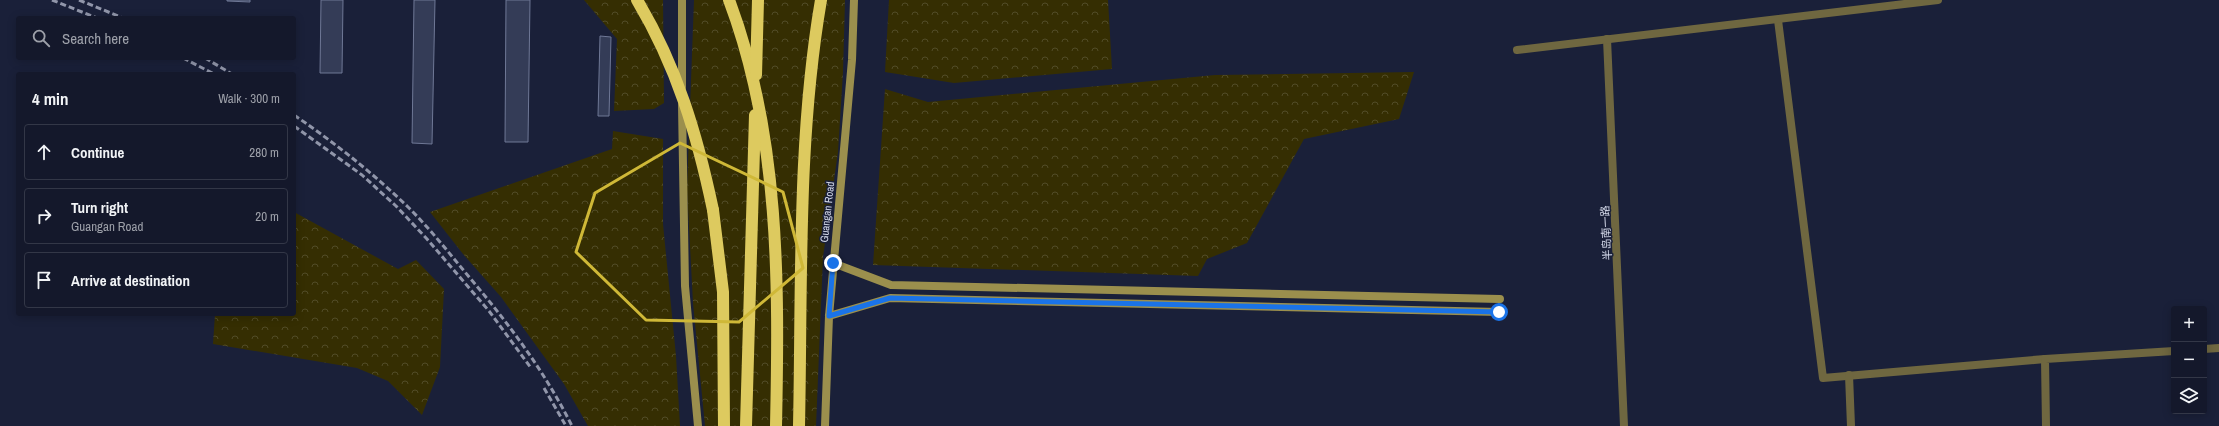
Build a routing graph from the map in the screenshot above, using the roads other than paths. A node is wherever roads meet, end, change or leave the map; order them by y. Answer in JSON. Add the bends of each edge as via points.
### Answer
{"nodes":[{"id":1,"x":636,"y":0,"type":"edge"},
{"id":2,"x":682,"y":0,"type":"edge"},
{"id":3,"x":729,"y":0,"type":"edge"},
{"id":4,"x":758,"y":0,"type":"edge"},
{"id":5,"x":821,"y":0,"type":"edge"},
{"id":6,"x":854,"y":0,"type":"edge"},
{"id":7,"x":1938,"y":0,"type":"edge"},
{"id":8,"x":1778,"y":20,"type":"junction"},
{"id":9,"x":1607,"y":39,"type":"junction"},
{"id":10,"x":1517,"y":50,"type":"dead end"},
{"id":11,"x":833,"y":263,"type":"junction"},
{"id":12,"x":1500,"y":299,"type":"dead end"},
{"id":13,"x":1499,"y":312,"type":"dead end"},
{"id":14,"x":829,"y":316,"type":"junction"},
{"id":15,"x":2219,"y":348,"type":"edge"},
{"id":16,"x":2207,"y":349,"type":"edge"},
{"id":17,"x":2171,"y":351,"type":"edge"},
{"id":18,"x":2045,"y":358,"type":"junction"},
{"id":19,"x":1849,"y":375,"type":"junction"},
{"id":20,"x":698,"y":426,"type":"edge"},
{"id":21,"x":724,"y":426,"type":"edge"},
{"id":22,"x":746,"y":426,"type":"edge"},
{"id":23,"x":776,"y":426,"type":"edge"},
{"id":24,"x":799,"y":426,"type":"edge"},
{"id":25,"x":825,"y":426,"type":"edge"},
{"id":26,"x":1624,"y":426,"type":"edge"},
{"id":27,"x":1851,"y":426,"type":"edge"},
{"id":28,"x":2046,"y":426,"type":"edge"}],
"edges":[{"from":1,"to":21,"type":"highway","bridge":true,"via":[[678,80],[708,186],[723,292]]},
{"from":2,"to":20,"type":"street","via":[[682,198],[685,286]]},
{"from":3,"to":23,"type":"highway","via":[[742,37],[760,111],[773,208]]},
{"from":4,"to":22,"type":"highway"},
{"from":5,"to":24,"type":"highway","via":[[813,46],[804,142]]},
{"from":6,"to":11,"type":"street","name":"Guangan Road","via":[[852,60]]},
{"from":7,"to":8,"type":"street"},
{"from":8,"to":9,"type":"street"},
{"from":8,"to":19,"type":"street","via":[[1823,378]]},
{"from":9,"to":10,"type":"street"},
{"from":9,"to":26,"type":"street","name":"半岛南一路"},
{"from":11,"to":12,"type":"street","via":[[891,285]]},
{"from":11,"to":14,"type":"street","name":"Guangan Road"},
{"from":13,"to":14,"type":"street","via":[[890,298]]},
{"from":14,"to":25,"type":"street","name":"Guangan Road"},
{"from":15,"to":16,"type":"street"},
{"from":17,"to":18,"type":"street"},
{"from":18,"to":19,"type":"street"},
{"from":18,"to":28,"type":"street"},
{"from":19,"to":27,"type":"street"}]}
